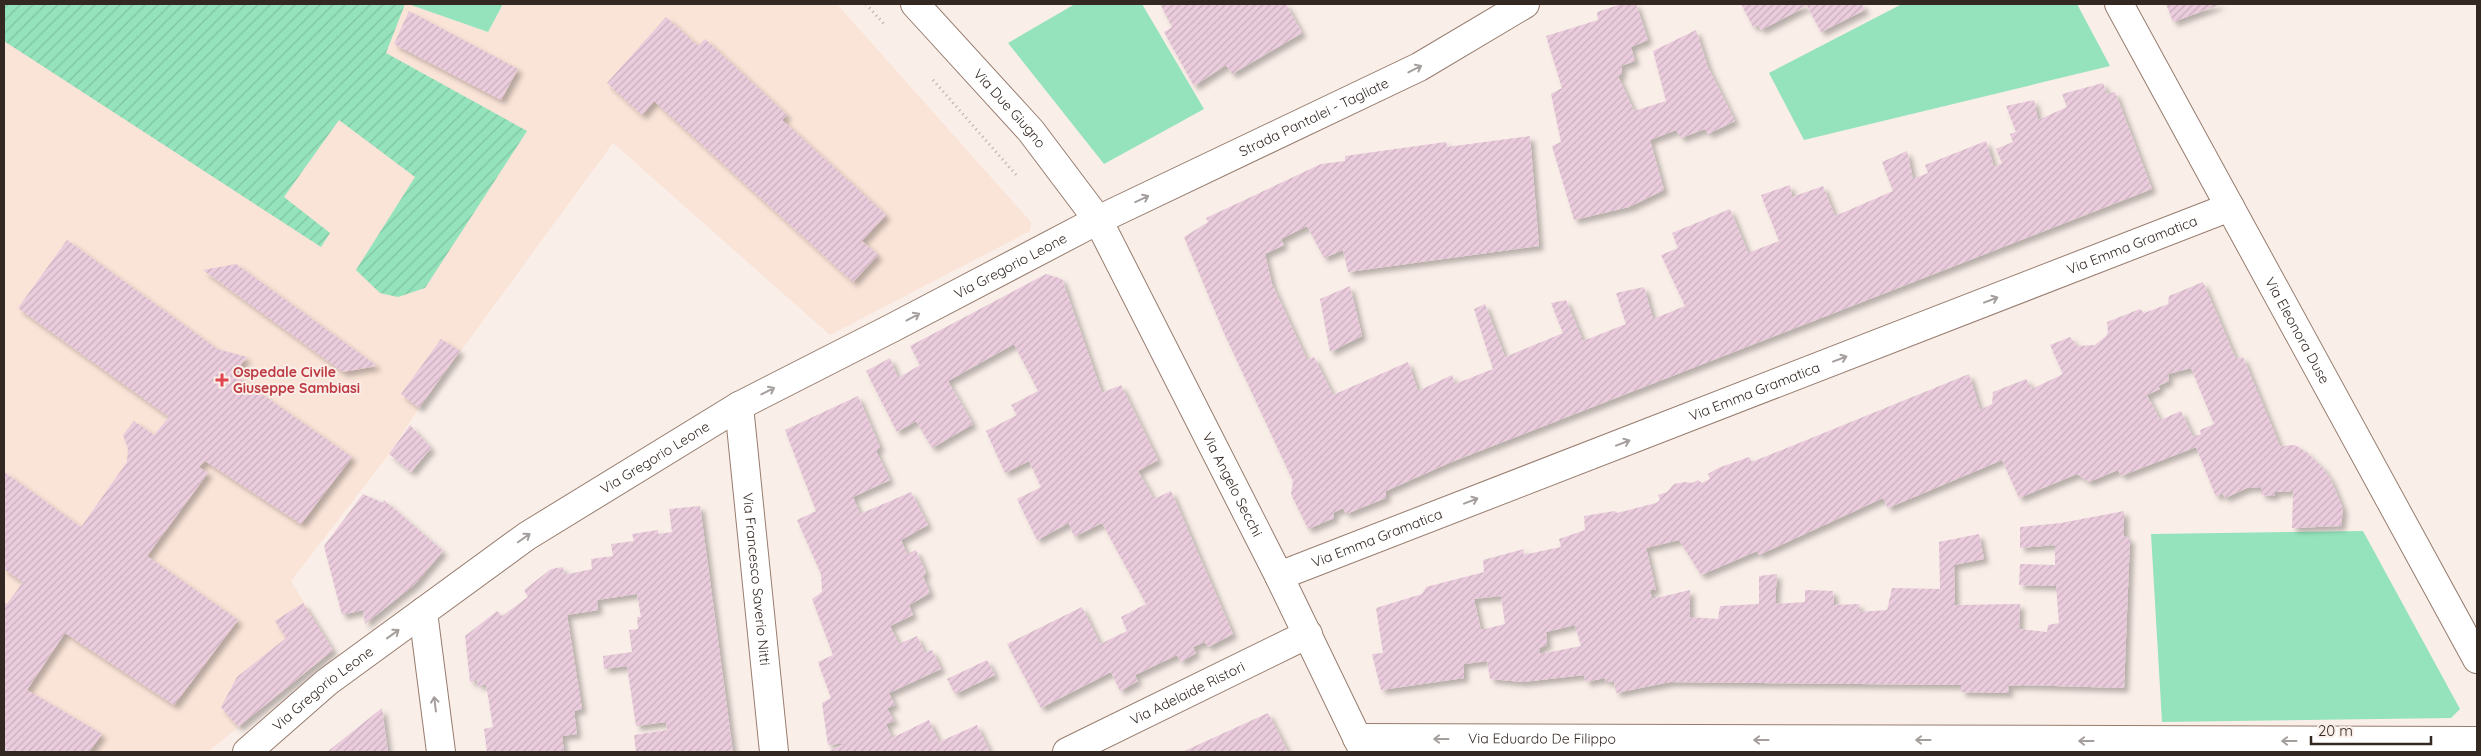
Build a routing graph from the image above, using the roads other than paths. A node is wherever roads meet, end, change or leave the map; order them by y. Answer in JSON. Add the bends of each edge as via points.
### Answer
{"nodes":[{"id":1,"x":916,"y":4,"type":"edge"},
{"id":2,"x":1525,"y":4,"type":"edge"},
{"id":3,"x":2119,"y":4,"type":"edge"},
{"id":4,"x":2230,"y":207,"type":"junction"},
{"id":5,"x":1098,"y":220,"type":"junction"},
{"id":6,"x":738,"y":406,"type":"junction"},
{"id":7,"x":1279,"y":576,"type":"junction"},
{"id":8,"x":423,"y":612,"type":"junction"},
{"id":9,"x":1308,"y":634,"type":"junction"},
{"id":10,"x":2477,"y":659,"type":"edge"},
{"id":11,"x":2477,"y":741,"type":"edge"},
{"id":12,"x":1360,"y":745,"type":"edge"},
{"id":13,"x":2134,"y":747,"type":"edge"},
{"id":14,"x":247,"y":752,"type":"edge"},
{"id":15,"x":441,"y":752,"type":"edge"},
{"id":16,"x":774,"y":752,"type":"edge"},
{"id":17,"x":1067,"y":752,"type":"edge"}],
"edges":[{"from":1,"to":5,"type":"street","name":"Via Due Giugno","via":[[1031,131]]},
{"from":5,"to":2,"type":"street","name":"Strada Pantalei - Tagliate","one_way":true,"via":[[1420,67]]},
{"from":3,"to":4,"type":"street","name":"Via Eleonora Duse"},
{"from":7,"to":4,"type":"street","name":"Via Emma Gramatica","one_way":true},
{"from":4,"to":10,"type":"street","name":"Via Eleonora Duse"},
{"from":6,"to":5,"type":"street","name":"Via Gregorio Leone","one_way":true},
{"from":5,"to":7,"type":"street","name":"Via Angelo Secchi"},
{"from":8,"to":6,"type":"street","name":"Via Gregorio Leone","one_way":true,"via":[[526,536]]},
{"from":6,"to":16,"type":"street","name":"Via Francesco Saverio Nitti"},
{"from":7,"to":9,"type":"street","name":"Via Angelo Secchi"},
{"from":14,"to":8,"type":"street","name":"Via Gregorio Leone","one_way":true,"via":[[328,682]]},
{"from":15,"to":8,"type":"street","one_way":true},
{"from":9,"to":12,"type":"street","name":"Via Angelo Secchi"},
{"from":9,"to":17,"type":"street","name":"Via Adelaide Ristori"},
{"from":11,"to":13,"type":"street","name":"Via Eduardo De Filippo","one_way":true},
{"from":13,"to":12,"type":"street","name":"Via Eduardo De Filippo","one_way":true}]}
